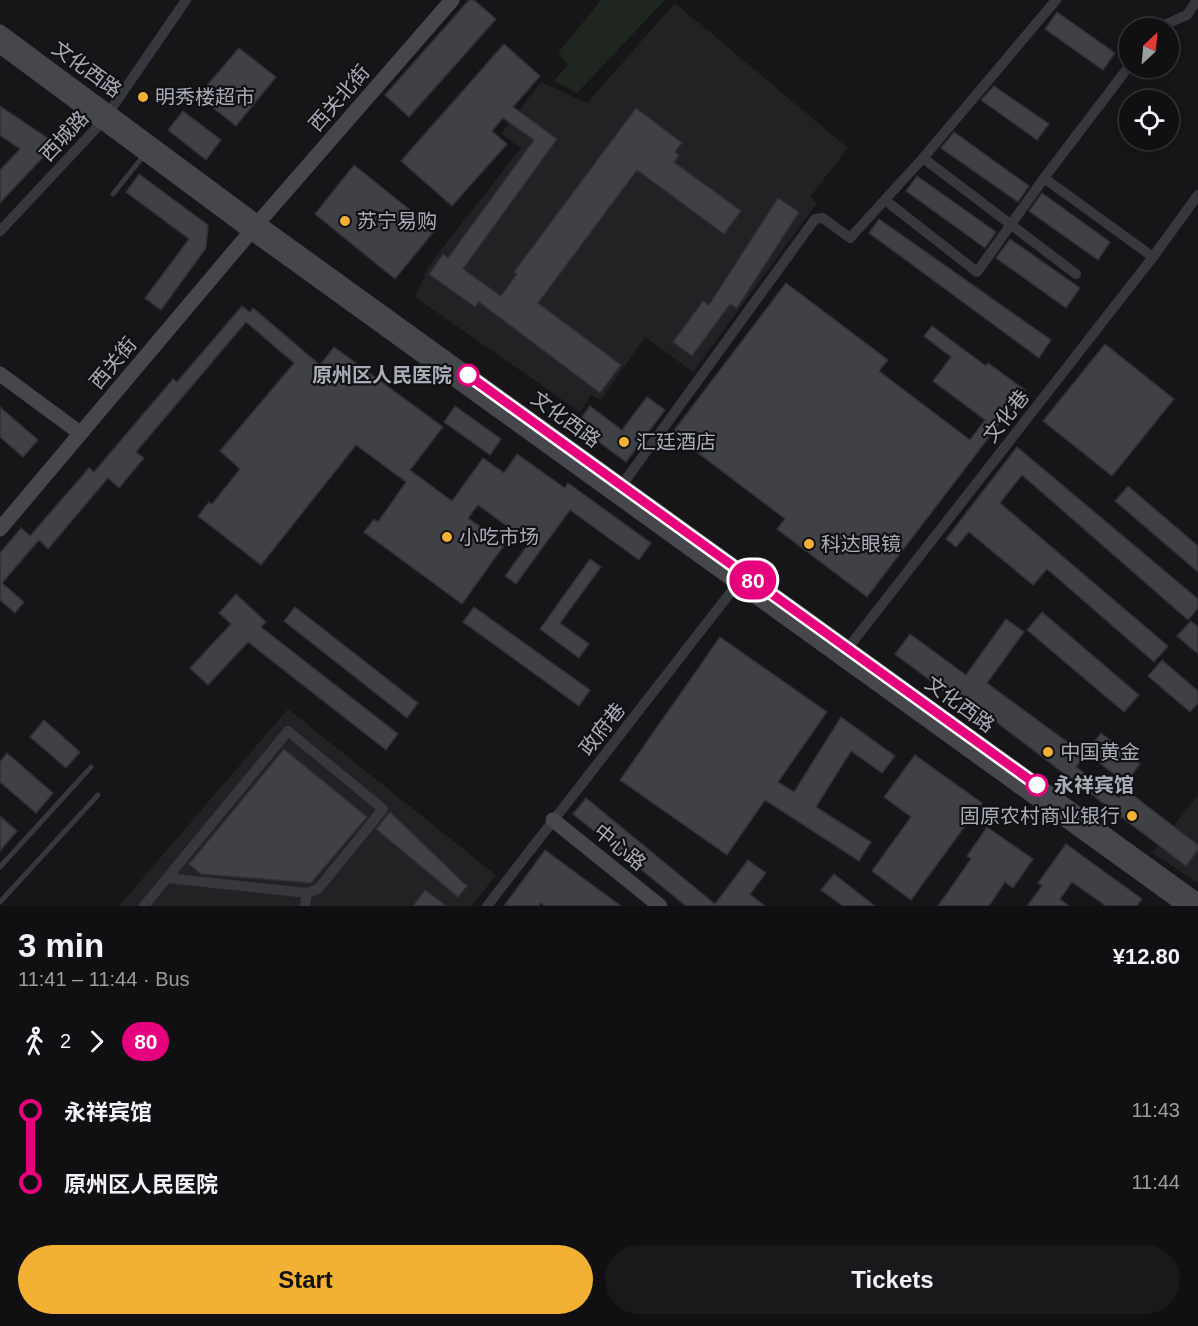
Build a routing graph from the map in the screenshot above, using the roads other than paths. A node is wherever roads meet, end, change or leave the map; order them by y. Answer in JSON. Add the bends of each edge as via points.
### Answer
{"nodes":[{"id":1,"x":186,"y":0,"type":"edge"},
{"id":2,"x":452,"y":0,"type":"edge"},
{"id":3,"x":1056,"y":0,"type":"edge"},
{"id":4,"x":1197,"y":0,"type":"edge"},
{"id":5,"x":1179,"y":18,"type":"edge"},
{"id":6,"x":0,"y":32,"type":"edge"},
{"id":7,"x":0,"y":46,"type":"edge"},
{"id":8,"x":1120,"y":78,"type":"edge"},
{"id":9,"x":106,"y":116,"type":"junction"},
{"id":10,"x":146,"y":153,"type":"junction"},
{"id":11,"x":923,"y":158,"type":"junction"},
{"id":12,"x":1044,"y":178,"type":"junction"},
{"id":13,"x":113,"y":194,"type":"dead end"},
{"id":14,"x":1198,"y":195,"type":"edge"},
{"id":15,"x":885,"y":200,"type":"junction"},
{"id":16,"x":1010,"y":224,"type":"junction"},
{"id":17,"x":255,"y":228,"type":"junction"},
{"id":18,"x":0,"y":231,"type":"edge"},
{"id":19,"x":1153,"y":257,"type":"junction"},
{"id":20,"x":1076,"y":274,"type":"dead end"},
{"id":21,"x":0,"y":374,"type":"edge"},
{"id":22,"x":80,"y":434,"type":"junction"},
{"id":23,"x":622,"y":485,"type":"junction"},
{"id":24,"x":0,"y":529,"type":"edge"},
{"id":25,"x":741,"y":578,"type":"junction"},
{"id":26,"x":844,"y":653,"type":"junction"},
{"id":27,"x":91,"y":768,"type":"dead end"},
{"id":28,"x":98,"y":795,"type":"dead end"},
{"id":29,"x":554,"y":820,"type":"junction"},
{"id":30,"x":0,"y":867,"type":"edge"},
{"id":31,"x":167,"y":878,"type":"junction"},
{"id":32,"x":307,"y":892,"type":"junction"},
{"id":33,"x":1191,"y":901,"type":"edge"},
{"id":34,"x":0,"y":902,"type":"edge"},
{"id":35,"x":144,"y":906,"type":"edge"},
{"id":36,"x":305,"y":906,"type":"edge"},
{"id":37,"x":487,"y":906,"type":"edge"},
{"id":38,"x":660,"y":906,"type":"edge"}],
"edges":[{"from":1,"to":9,"type":"street","name":"西城路"},
{"from":2,"to":17,"type":"main road","name":"西关北街"},
{"from":3,"to":11,"type":"street"},
{"from":4,"to":5,"type":"street","via":[[1187,15]]},
{"from":6,"to":9,"type":"main road","name":"文化西路"},
{"from":7,"to":9,"type":"main road","name":"文化西路"},
{"from":8,"to":12,"type":"street"},
{"from":9,"to":10,"type":"main road","name":"文化西路"},
{"from":9,"to":17,"type":"main road","name":"文化西路"},
{"from":9,"to":18,"type":"street","name":"西城路"},
{"from":10,"to":13,"type":"lane"},
{"from":10,"to":17,"type":"main road","name":"文化西路"},
{"from":11,"to":15,"type":"street"},
{"from":11,"to":16,"type":"street"},
{"from":12,"to":16,"type":"street"},
{"from":12,"to":19,"type":"street"},
{"from":14,"to":19,"type":"street","name":"文化巷"},
{"from":15,"to":16,"type":"street","via":[[977,272]]},
{"from":15,"to":23,"type":"street","via":[[850,238],[824,218],[815,219]]},
{"from":16,"to":20,"type":"street"},
{"from":17,"to":22,"type":"main road","name":"西关街"},
{"from":17,"to":23,"type":"main road","name":"文化西路"},
{"from":17,"to":25,"type":"main road","name":"文化西路"},
{"from":19,"to":26,"type":"street","name":"文化巷"},
{"from":21,"to":22,"type":"main road"},
{"from":22,"to":24,"type":"main road","name":"西关街"},
{"from":23,"to":25,"type":"main road","name":"文化西路"},
{"from":25,"to":26,"type":"main road","name":"文化西路"},
{"from":25,"to":29,"type":"street","name":"政府巷"},
{"from":26,"to":33,"type":"main road","name":"文化西路"},
{"from":27,"to":30,"type":"lane"},
{"from":28,"to":34,"type":"lane"},
{"from":29,"to":37,"type":"street","name":"政府巷"},
{"from":29,"to":38,"type":"main road","name":"中心路"},
{"from":31,"to":32,"type":"street"},
{"from":31,"to":32,"type":"street","via":[[288,731],[382,809],[318,888]]},
{"from":31,"to":35,"type":"street"},
{"from":32,"to":36,"type":"street"}]}
